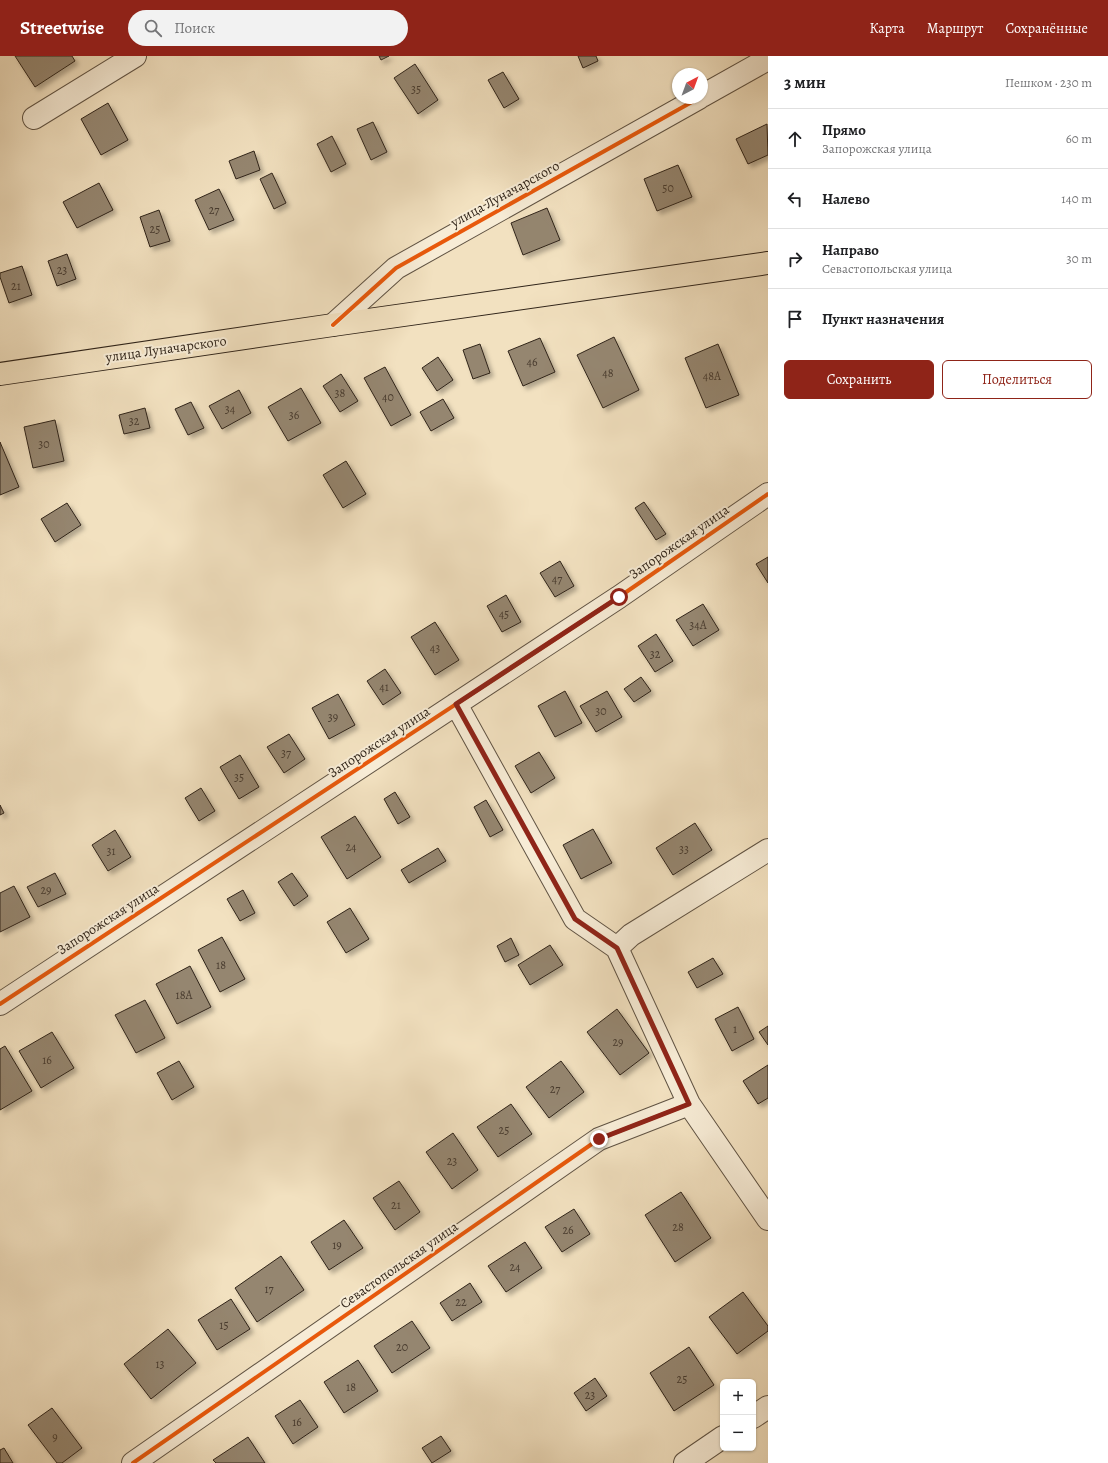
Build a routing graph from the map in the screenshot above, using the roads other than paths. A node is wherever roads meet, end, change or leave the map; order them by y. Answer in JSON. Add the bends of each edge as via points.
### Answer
{"nodes":[{"id":1,"x":135,"y":56,"type":"edge"},
{"id":2,"x":768,"y":59,"type":"edge"},
{"id":3,"x":708,"y":93,"type":"edge"},
{"id":4,"x":688,"y":104,"type":"edge"},
{"id":5,"x":34,"y":118,"type":"dead end"},
{"id":6,"x":768,"y":263,"type":"edge"},
{"id":7,"x":333,"y":325,"type":"junction"},
{"id":8,"x":0,"y":374,"type":"edge"},
{"id":9,"x":768,"y":494,"type":"edge"},
{"id":10,"x":456,"y":704,"type":"junction"},
{"id":11,"x":768,"y":850,"type":"edge"},
{"id":12,"x":617,"y":948,"type":"junction"},
{"id":13,"x":0,"y":1004,"type":"edge"},
{"id":14,"x":689,"y":1104,"type":"junction"},
{"id":15,"x":768,"y":1219,"type":"edge"},
{"id":16,"x":768,"y":1407,"type":"edge"},
{"id":17,"x":756,"y":1415,"type":"edge"},
{"id":18,"x":720,"y":1439,"type":"edge"},
{"id":19,"x":133,"y":1463,"type":"edge"},
{"id":20,"x":685,"y":1463,"type":"edge"}],
"edges":[{"from":1,"to":5,"type":"street"},
{"from":2,"to":3,"type":"street"},
{"from":4,"to":7,"type":"street","name":"улица Луначарского","via":[[396,268]]},
{"from":6,"to":7,"type":"main road","name":"улица Луначарского"},
{"from":7,"to":8,"type":"main road","name":"улица Луначарского"},
{"from":9,"to":10,"type":"street","name":"Запорожская улица","via":[[619,597]]},
{"from":10,"to":12,"type":"street","via":[[575,919]]},
{"from":10,"to":13,"type":"street","name":"Запорожская улица"},
{"from":11,"to":12,"type":"street","via":[[631,934]]},
{"from":12,"to":14,"type":"street"},
{"from":14,"to":15,"type":"street"},
{"from":14,"to":19,"type":"street","name":"Севастопольская улица","via":[[599,1139]]},
{"from":16,"to":17,"type":"street"},
{"from":18,"to":20,"type":"street"}]}
